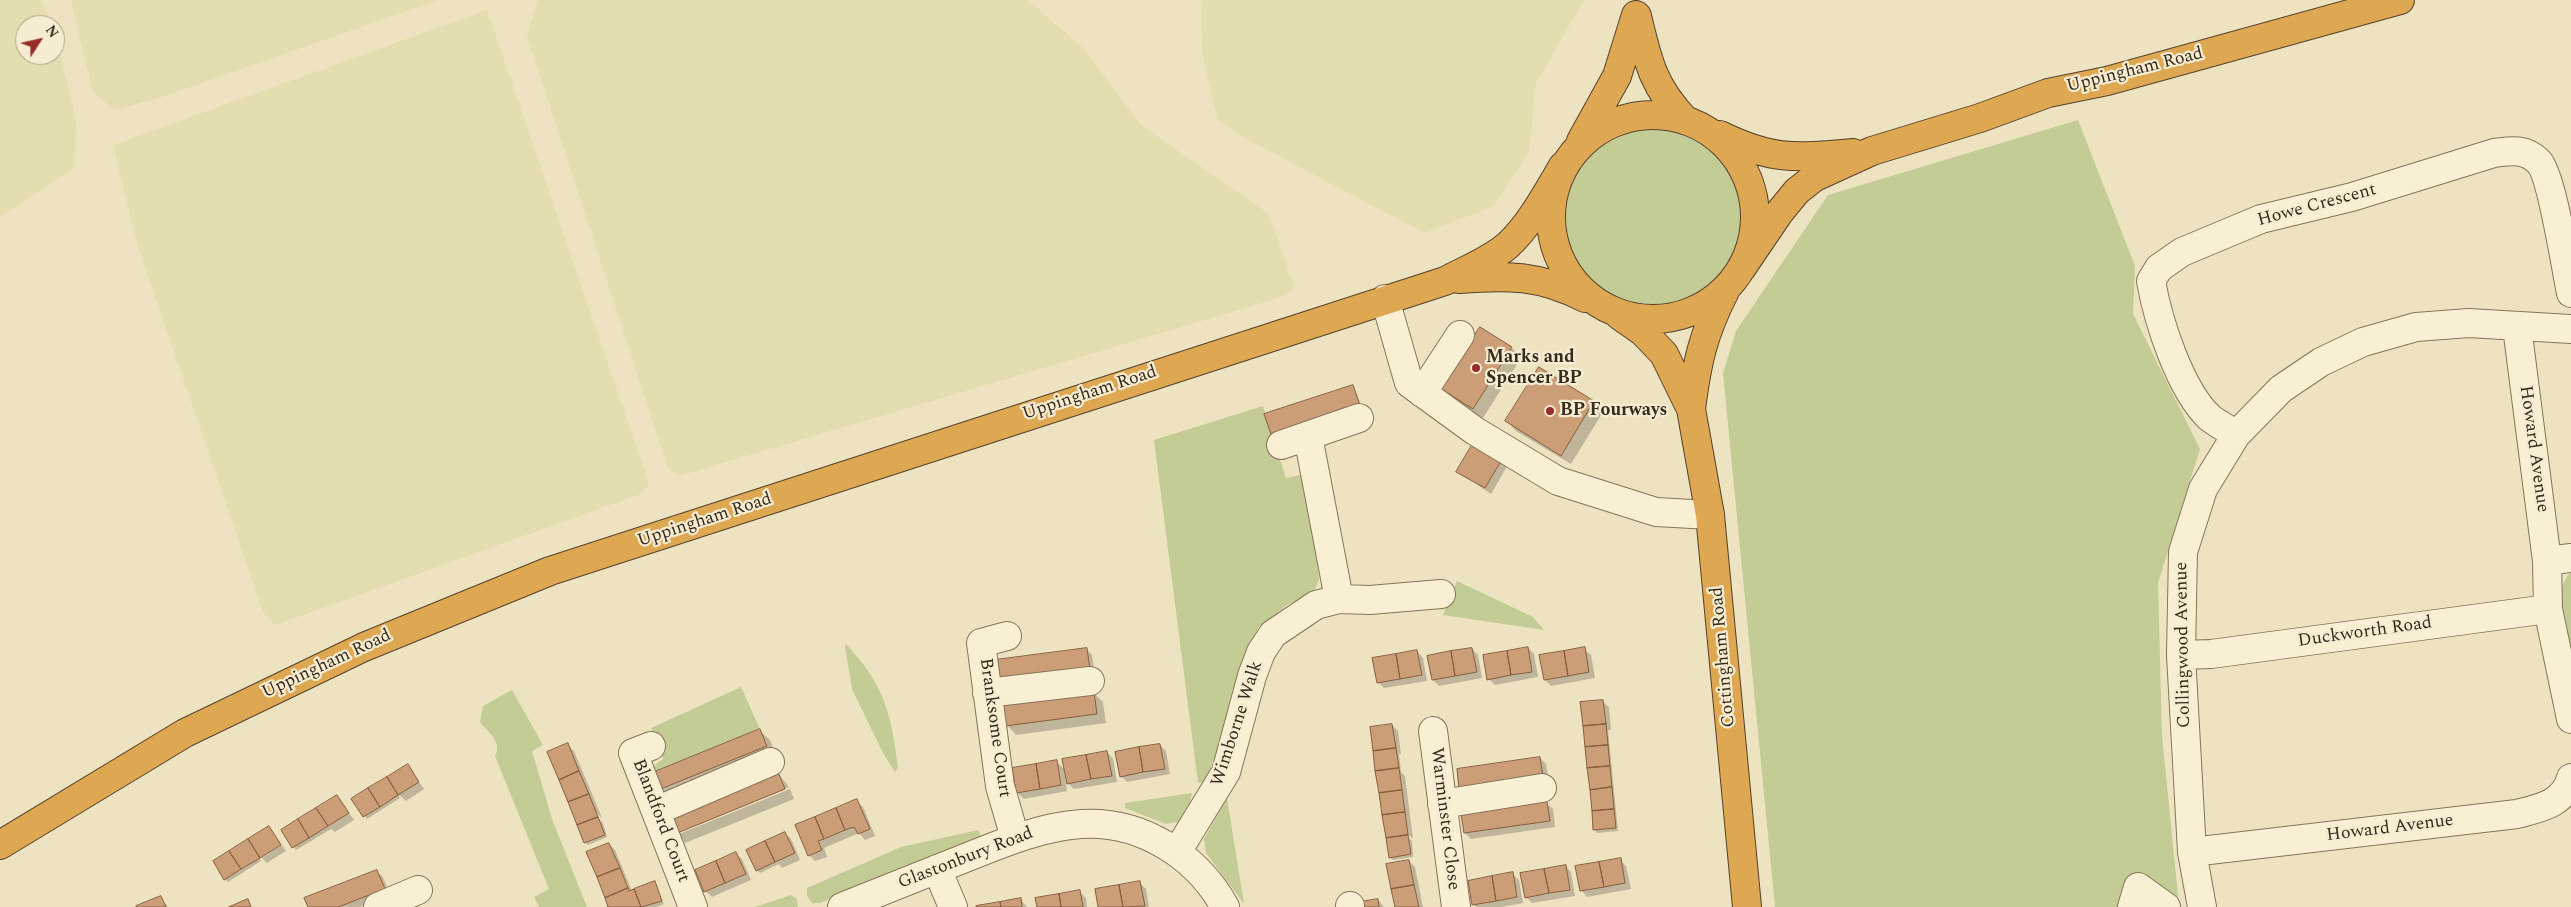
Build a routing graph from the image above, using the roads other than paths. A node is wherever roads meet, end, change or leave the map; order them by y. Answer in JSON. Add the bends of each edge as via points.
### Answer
{"nodes":[{"id":1,"x":2400,"y":0,"type":"edge"},
{"id":2,"x":1636,"y":8,"type":"edge"},
{"id":3,"x":1694,"y":124,"type":"junction"},
{"id":4,"x":1872,"y":151,"type":"junction"},
{"id":5,"x":1570,"y":157,"type":"junction"},
{"id":6,"x":1734,"y":279,"type":"junction"},
{"id":7,"x":1445,"y":281,"type":"junction"},
{"id":8,"x":2571,"y":293,"type":"edge"},
{"id":9,"x":1385,"y":299,"type":"junction"},
{"id":10,"x":1608,"y":309,"type":"junction"},
{"id":11,"x":2517,"y":327,"type":"junction"},
{"id":12,"x":2571,"y":328,"type":"edge"},
{"id":13,"x":1460,"y":335,"type":"dead end"},
{"id":14,"x":1422,"y":393,"type":"junction"},
{"id":15,"x":1691,"y":409,"type":"junction"},
{"id":16,"x":1359,"y":418,"type":"dead end"},
{"id":17,"x":2236,"y":435,"type":"junction"},
{"id":18,"x":1308,"y":436,"type":"junction"},
{"id":19,"x":1281,"y":446,"type":"dead end"},
{"id":20,"x":1710,"y":515,"type":"junction"},
{"id":21,"x":2559,"y":560,"type":"edge"},
{"id":22,"x":1441,"y":594,"type":"dead end"},
{"id":23,"x":1340,"y":599,"type":"junction"},
{"id":24,"x":2548,"y":609,"type":"junction"},
{"id":25,"x":1006,"y":636,"type":"dead end"},
{"id":26,"x":2181,"y":655,"type":"junction"},
{"id":27,"x":1090,"y":681,"type":"dead end"},
{"id":28,"x":987,"y":694,"type":"junction"},
{"id":29,"x":2570,"y":708,"type":"edge"},
{"id":30,"x":1433,"y":731,"type":"dead end"},
{"id":31,"x":651,"y":746,"type":"dead end"},
{"id":32,"x":770,"y":762,"type":"dead end"},
{"id":33,"x":2571,"y":778,"type":"edge"},
{"id":34,"x":1542,"y":788,"type":"dead end"},
{"id":35,"x":1442,"y":804,"type":"junction"},
{"id":36,"x":656,"y":811,"type":"junction"},
{"id":37,"x":1015,"y":838,"type":"junction"},
{"id":38,"x":0,"y":845,"type":"edge"},
{"id":39,"x":1177,"y":852,"type":"junction"},
{"id":40,"x":2192,"y":852,"type":"junction"},
{"id":41,"x":937,"y":869,"type":"junction"},
{"id":42,"x":418,"y":889,"type":"edge"},
{"id":43,"x":386,"y":904,"type":"edge"},
{"id":44,"x":693,"y":907,"type":"edge"},
{"id":45,"x":842,"y":907,"type":"edge"},
{"id":46,"x":953,"y":907,"type":"edge"},
{"id":47,"x":1225,"y":907,"type":"edge"},
{"id":48,"x":1456,"y":907,"type":"edge"},
{"id":49,"x":1747,"y":907,"type":"edge"},
{"id":50,"x":2132,"y":907,"type":"edge"},
{"id":51,"x":2166,"y":907,"type":"edge"},
{"id":52,"x":2202,"y":907,"type":"edge"}],
"edges":[{"from":1,"to":4,"type":"highway","name":"Uppingham Road","via":[[2107,81],[2048,93]]},
{"from":2,"to":3,"type":"highway","via":[[1654,77],[1668,101]]},
{"from":2,"to":5,"type":"highway","via":[[1617,76]]},
{"from":3,"to":4,"type":"highway","name":"Uppingham Road","via":[[1769,155],[1803,157]]},
{"from":3,"to":5,"type":"highway","via":[[1656,114],[1626,118],[1599,129]]},
{"from":3,"to":6,"type":"highway","via":[[1728,148],[1746,175],[1755,206],[1753,239]]},
{"from":4,"to":6,"type":"highway","name":"Uppingham Road","via":[[1816,177],[1797,191]]},
{"from":5,"to":7,"type":"highway","name":"Uppingham Road","via":[[1530,217],[1506,246]]},
{"from":5,"to":10,"type":"highway","via":[[1552,196],[1552,236],[1559,258],[1576,286]]},
{"from":6,"to":10,"type":"highway","via":[[1702,307],[1674,318],[1644,320]]},
{"from":6,"to":15,"type":"highway","name":"Cottingham Road","via":[[1702,342]]},
{"from":7,"to":9,"type":"highway","name":"Uppingham Road"},
{"from":7,"to":10,"type":"highway","name":"Uppingham Road","via":[[1496,276],[1537,279]]},
{"from":8,"to":17,"type":"street","name":"Howe Crescent","via":[[2551,191],[2539,162],[2517,150],[2494,153],[2352,197],[2261,219],[2182,252],[2159,268],[2151,281],[2158,317],[2190,393],[2210,417]]},
{"from":9,"to":14,"type":"street","via":[[1409,384]]},
{"from":9,"to":38,"type":"highway","name":"Uppingham Road","via":[[542,574],[364,647],[193,729]]},
{"from":10,"to":15,"type":"highway","name":"Cottingham Road","via":[[1643,332],[1664,354]]},
{"from":11,"to":12,"type":"street","name":"Collingwood Avenue"},
{"from":11,"to":17,"type":"street","name":"Collingwood Avenue","via":[[2469,323],[2416,327],[2363,342],[2321,362],[2281,389]]},
{"from":11,"to":21,"type":"street","name":"Howard Avenue"},
{"from":13,"to":14,"type":"street"},
{"from":14,"to":20,"type":"street","via":[[1475,431],[1558,481],[1656,512]]},
{"from":15,"to":20,"type":"highway","name":"Cottingham Road"},
{"from":16,"to":18,"type":"street"},
{"from":17,"to":26,"type":"street","name":"Collingwood Avenue","via":[[2203,489],[2182,552]]},
{"from":18,"to":19,"type":"street"},
{"from":18,"to":23,"type":"street"},
{"from":20,"to":49,"type":"highway","name":"Cottingham Road"},
{"from":21,"to":24,"type":"street","name":"Howard Avenue"},
{"from":22,"to":23,"type":"street","name":"Wimborne Walk"},
{"from":23,"to":39,"type":"street","name":"Wimborne Walk","via":[[1316,605],[1290,621],[1273,634],[1261,652],[1226,772]]},
{"from":24,"to":26,"type":"street","name":"Duckworth Road"},
{"from":24,"to":29,"type":"street","name":"Howard Avenue"},
{"from":25,"to":28,"type":"street","name":"Branksome Court","via":[[981,643]]},
{"from":26,"to":40,"type":"street","name":"Collingwood Avenue"},
{"from":27,"to":28,"type":"street"},
{"from":28,"to":37,"type":"street","name":"Branksome Court","via":[[1000,786]]},
{"from":30,"to":35,"type":"street","name":"Warminster Close"},
{"from":31,"to":36,"type":"street","name":"Blandford Court","via":[[633,753]]},
{"from":32,"to":36,"type":"street"},
{"from":33,"to":40,"type":"street","name":"Howard Avenue","via":[[2569,786],[2552,805],[2517,814]]},
{"from":34,"to":35,"type":"street"},
{"from":35,"to":48,"type":"street","name":"Warminster Close"},
{"from":36,"to":44,"type":"street","name":"Blandford Court"},
{"from":37,"to":39,"type":"street","name":"Glastonbury Road","via":[[1068,826],[1102,824],[1132,830]]},
{"from":37,"to":41,"type":"street","name":"Glastonbury Road"},
{"from":39,"to":47,"type":"street","name":"Glastonbury Road","via":[[1218,894]]},
{"from":40,"to":52,"type":"street","name":"Collingwood Avenue"},
{"from":41,"to":45,"type":"street","name":"Glastonbury Road"},
{"from":41,"to":46,"type":"street"},
{"from":42,"to":43,"type":"street"},
{"from":50,"to":51,"type":"street","via":[[2138,887]]}]}
